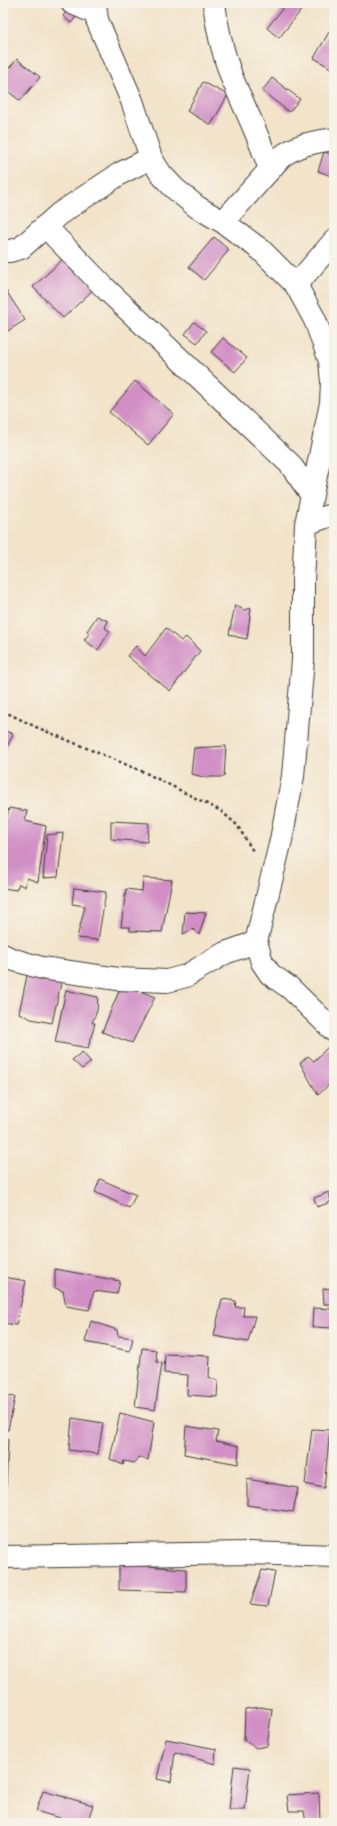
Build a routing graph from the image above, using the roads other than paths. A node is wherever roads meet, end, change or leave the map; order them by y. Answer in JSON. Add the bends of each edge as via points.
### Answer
{"nodes":[{"id":1,"x":72,"y":3,"type":"edge"},
{"id":2,"x":214,"y":3,"type":"edge"},
{"id":3,"x":95,"y":8,"type":"edge"},
{"id":4,"x":334,"y":139,"type":"edge"},
{"id":5,"x":151,"y":158,"type":"junction"},
{"id":6,"x":270,"y":170,"type":"junction"},
{"id":7,"x":223,"y":222,"type":"junction"},
{"id":8,"x":45,"y":226,"type":"junction"},
{"id":9,"x":334,"y":240,"type":"edge"},
{"id":10,"x":3,"y":251,"type":"edge"},
{"id":11,"x":296,"y":285,"type":"junction"},
{"id":12,"x":311,"y":494,"type":"junction"},
{"id":13,"x":334,"y":514,"type":"edge"},
{"id":14,"x":306,"y":524,"type":"junction"},
{"id":15,"x":256,"y":942,"type":"junction"},
{"id":16,"x":3,"y":955,"type":"edge"},
{"id":17,"x":334,"y":1031,"type":"edge"},
{"id":18,"x":334,"y":1556,"type":"edge"},
{"id":19,"x":3,"y":1557,"type":"edge"}],
"edges":[{"from":1,"to":3,"type":"street"},
{"from":2,"to":6,"type":"street","via":[[217,28],[232,78],[261,141]]},
{"from":3,"to":5,"type":"street"},
{"from":4,"to":6,"type":"street","via":[[298,146],[281,157]]},
{"from":5,"to":7,"type":"street","via":[[174,188],[197,207]]},
{"from":5,"to":8,"type":"street","via":[[122,173]]},
{"from":6,"to":7,"type":"street"},
{"from":7,"to":11,"type":"street","via":[[261,250]]},
{"from":8,"to":10,"type":"street","via":[[21,248],[10,252]]},
{"from":8,"to":12,"type":"street","via":[[117,299],[290,464]]},
{"from":9,"to":11,"type":"street"},
{"from":11,"to":12,"type":"street","via":[[323,338],[332,371],[328,424]]},
{"from":12,"to":14,"type":"street"},
{"from":13,"to":14,"type":"street"},
{"from":14,"to":15,"type":"street","via":[[303,660],[296,743],[285,823]]},
{"from":15,"to":16,"type":"street","via":[[225,953],[186,976],[167,981],[118,979],[42,968]]},
{"from":15,"to":17,"type":"street","via":[[262,962],[270,974],[290,988]]},
{"from":18,"to":19,"type":"street","via":[[249,1553]]}]}
